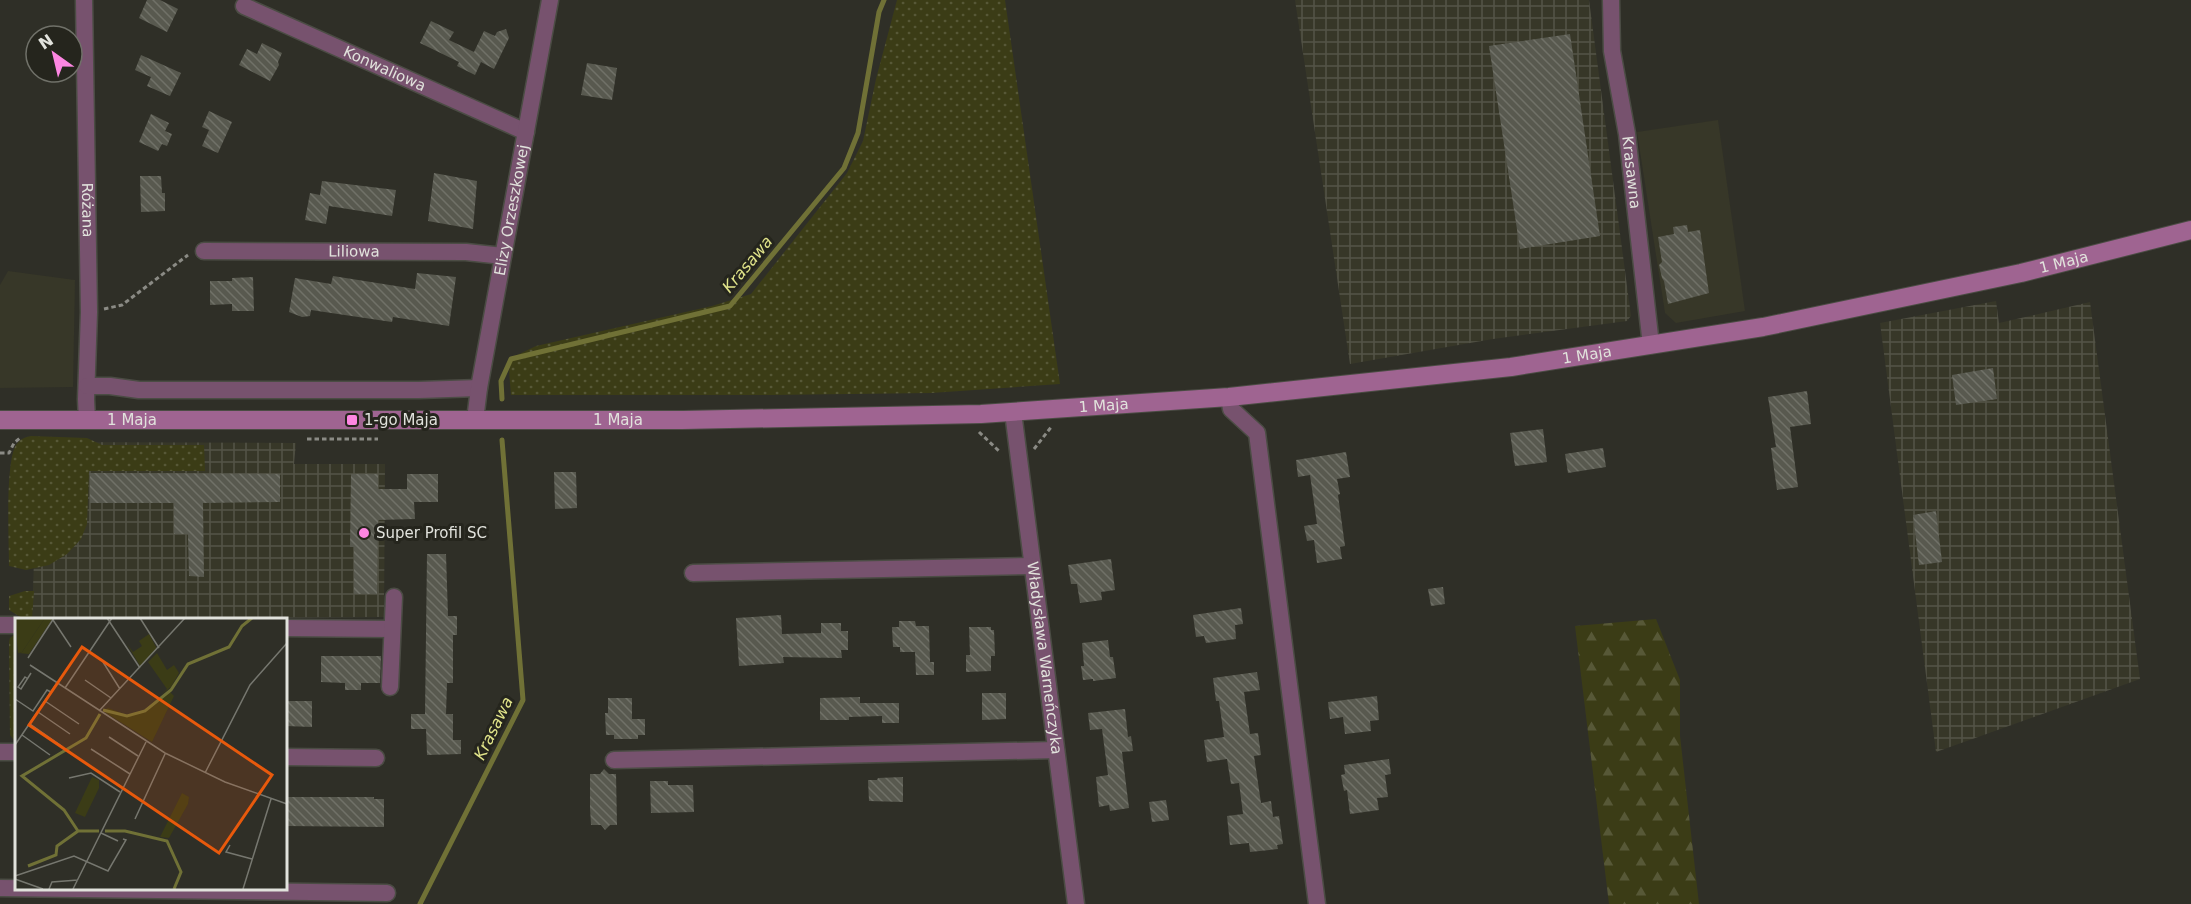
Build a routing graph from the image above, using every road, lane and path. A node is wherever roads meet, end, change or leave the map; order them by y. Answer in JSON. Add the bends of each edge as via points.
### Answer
{"nodes":[{"id":1,"x":84,"y":0,"type":"edge"},
{"id":2,"x":550,"y":0,"type":"edge"},
{"id":3,"x":1611,"y":0,"type":"edge"},
{"id":4,"x":244,"y":6,"type":"dead end"},
{"id":5,"x":526,"y":132,"type":"junction"},
{"id":6,"x":2191,"y":230,"type":"edge"},
{"id":7,"x":204,"y":250,"type":"joint"},
{"id":8,"x":503,"y":256,"type":"junction"},
{"id":9,"x":88,"y":312,"type":"junction"},
{"id":10,"x":1651,"y":345,"type":"junction"},
{"id":11,"x":87,"y":386,"type":"junction"},
{"id":12,"x":479,"y":388,"type":"junction"},
{"id":13,"x":1229,"y":397,"type":"junction"},
{"id":14,"x":1013,"y":412,"type":"junction"},
{"id":15,"x":0,"y":420,"type":"edge"},
{"id":16,"x":87,"y":420,"type":"junction"},
{"id":17,"x":475,"y":420,"type":"junction"},
{"id":18,"x":1032,"y":566,"type":"junction"},
{"id":19,"x":693,"y":573,"type":"dead end"},
{"id":20,"x":394,"y":597,"type":"dead end"},
{"id":21,"x":286,"y":628,"type":"edge"},
{"id":22,"x":392,"y":629,"type":"junction"},
{"id":23,"x":390,"y":687,"type":"dead end"},
{"id":24,"x":1056,"y":750,"type":"junction"},
{"id":25,"x":286,"y":756,"type":"edge"},
{"id":26,"x":376,"y":758,"type":"dead end"},
{"id":27,"x":614,"y":760,"type":"dead end"},
{"id":28,"x":0,"y":888,"type":"edge"},
{"id":29,"x":15,"y":888,"type":"edge"},
{"id":30,"x":77,"y":889,"type":"edge"},
{"id":31,"x":387,"y":893,"type":"dead end"},
{"id":32,"x":1076,"y":904,"type":"edge"},
{"id":33,"x":1317,"y":904,"type":"edge"}],
"edges":[{"from":1,"to":9,"type":"street","name":"Różana"},
{"from":2,"to":5,"type":"street","name":"Elizy Orzeszkowej"},
{"from":3,"to":10,"type":"street","name":"Krasawna","via":[[1612,51],[1630,156]]},
{"from":4,"to":5,"type":"street","name":"Konwaliowa"},
{"from":5,"to":8,"type":"street","name":"Elizy Orzeszkowej"},
{"from":6,"to":10,"type":"main road","name":"1 Maja","via":[[2010,276],[1763,327]]},
{"from":7,"to":8,"type":"street","name":"Liliowa","via":[[466,252]]},
{"from":7,"to":9,"type":"path","via":[[190,254],[122,305]]},
{"from":8,"to":12,"type":"street","name":"Elizy Orzeszkowej"},
{"from":9,"to":11,"type":"street","name":"Różana"},
{"from":10,"to":13,"type":"main road","name":"1 Maja","via":[[1511,367]]},
{"from":11,"to":12,"type":"street","via":[[139,390]]},
{"from":11,"to":16,"type":"street","name":"Różana"},
{"from":12,"to":17,"type":"street","name":"Elizy Orzeszkowej"},
{"from":13,"to":14,"type":"main road","name":"1 Maja"},
{"from":13,"to":33,"type":"street","via":[[1231,409],[1257,433]]},
{"from":14,"to":17,"type":"main road","name":"1 Maja","via":[[694,420]]},
{"from":14,"to":18,"type":"street","name":"Władysława Warneńczyka"},
{"from":15,"to":16,"type":"main road","name":"1 Maja"},
{"from":16,"to":17,"type":"main road","name":"1 Maja"},
{"from":18,"to":19,"type":"street"},
{"from":18,"to":24,"type":"street","name":"Władysława Warneńczyka"},
{"from":20,"to":22,"type":"street"},
{"from":21,"to":22,"type":"street"},
{"from":22,"to":23,"type":"street"},
{"from":24,"to":27,"type":"street"},
{"from":24,"to":32,"type":"street","name":"Władysława Warneńczyka"},
{"from":25,"to":26,"type":"street"},
{"from":28,"to":29,"type":"street"},
{"from":30,"to":31,"type":"street"}]}
